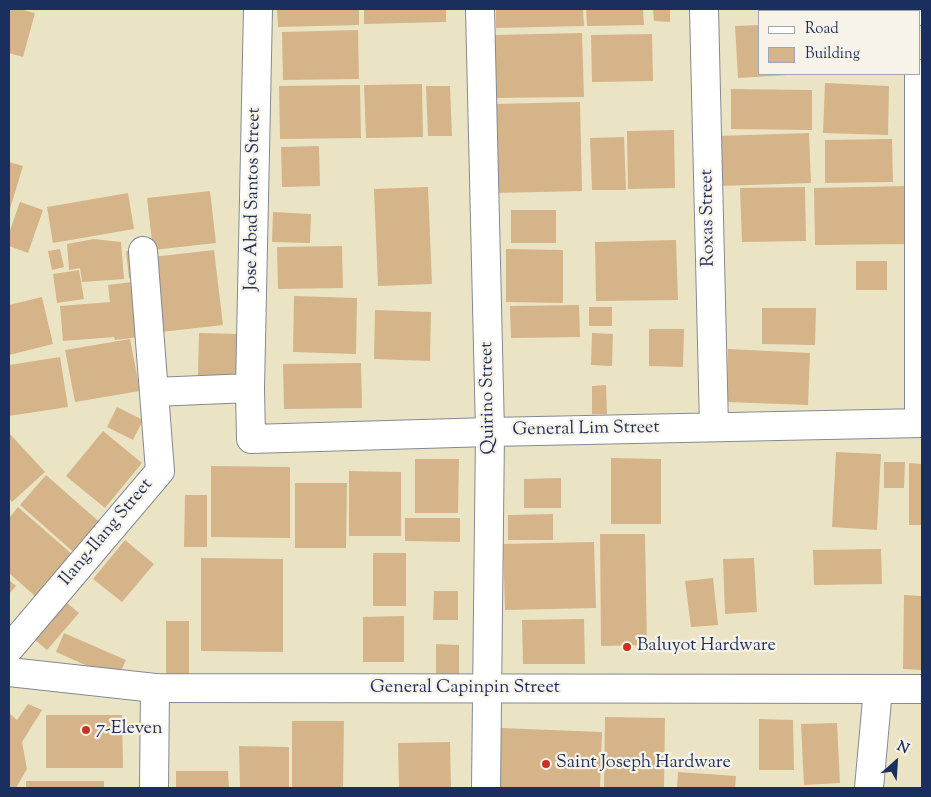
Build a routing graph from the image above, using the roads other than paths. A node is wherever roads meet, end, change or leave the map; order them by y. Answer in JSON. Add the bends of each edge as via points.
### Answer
{"nodes":[{"id":1,"x":258,"y":9,"type":"edge"},
{"id":2,"x":480,"y":9,"type":"edge"},
{"id":3,"x":704,"y":9,"type":"edge"},
{"id":4,"x":919,"y":75,"type":"edge"},
{"id":5,"x":143,"y":251,"type":"dead end"},
{"id":6,"x":250,"y":388,"type":"junction"},
{"id":7,"x":154,"y":392,"type":"junction"},
{"id":8,"x":920,"y":423,"type":"edge"},
{"id":9,"x":714,"y":427,"type":"junction"},
{"id":10,"x":490,"y":432,"type":"junction"},
{"id":11,"x":251,"y":439,"type":"joint"},
{"id":12,"x":9,"y":650,"type":"edge"},
{"id":13,"x":9,"y":672,"type":"edge"},
{"id":14,"x":155,"y":688,"type":"junction"},
{"id":15,"x":487,"y":688,"type":"junction"},
{"id":16,"x":878,"y":689,"type":"junction"},
{"id":17,"x":922,"y":689,"type":"edge"},
{"id":18,"x":154,"y":788,"type":"edge"},
{"id":19,"x":486,"y":788,"type":"edge"},
{"id":20,"x":869,"y":788,"type":"edge"}],
"edges":[{"from":1,"to":6,"type":"street","name":"Jose Abad Santos Street"},
{"from":2,"to":10,"type":"street","name":"Quirino Street"},
{"from":3,"to":9,"type":"street","name":"Roxas Street"},
{"from":4,"to":8,"type":"street"},
{"from":5,"to":7,"type":"street","name":"Ilang-Ilang Street"},
{"from":6,"to":7,"type":"street"},
{"from":6,"to":11,"type":"street","name":"Jose Abad Santos Street"},
{"from":7,"to":12,"type":"street","name":"Ilang-Ilang Street","via":[[160,471]]},
{"from":8,"to":9,"type":"street","name":"General Lim Street"},
{"from":9,"to":10,"type":"street","name":"General Lim Street"},
{"from":10,"to":11,"type":"street","name":"General Lim Street"},
{"from":10,"to":15,"type":"street","name":"Quirino Street"},
{"from":13,"to":14,"type":"street","name":"General Capinpin Street"},
{"from":14,"to":15,"type":"street","name":"General Capinpin Street"},
{"from":14,"to":18,"type":"street"},
{"from":15,"to":16,"type":"street","name":"General Capinpin Street"},
{"from":15,"to":19,"type":"street","name":"Quirino Street"},
{"from":16,"to":17,"type":"street","name":"General Capinpin Street"},
{"from":16,"to":20,"type":"street"}]}
